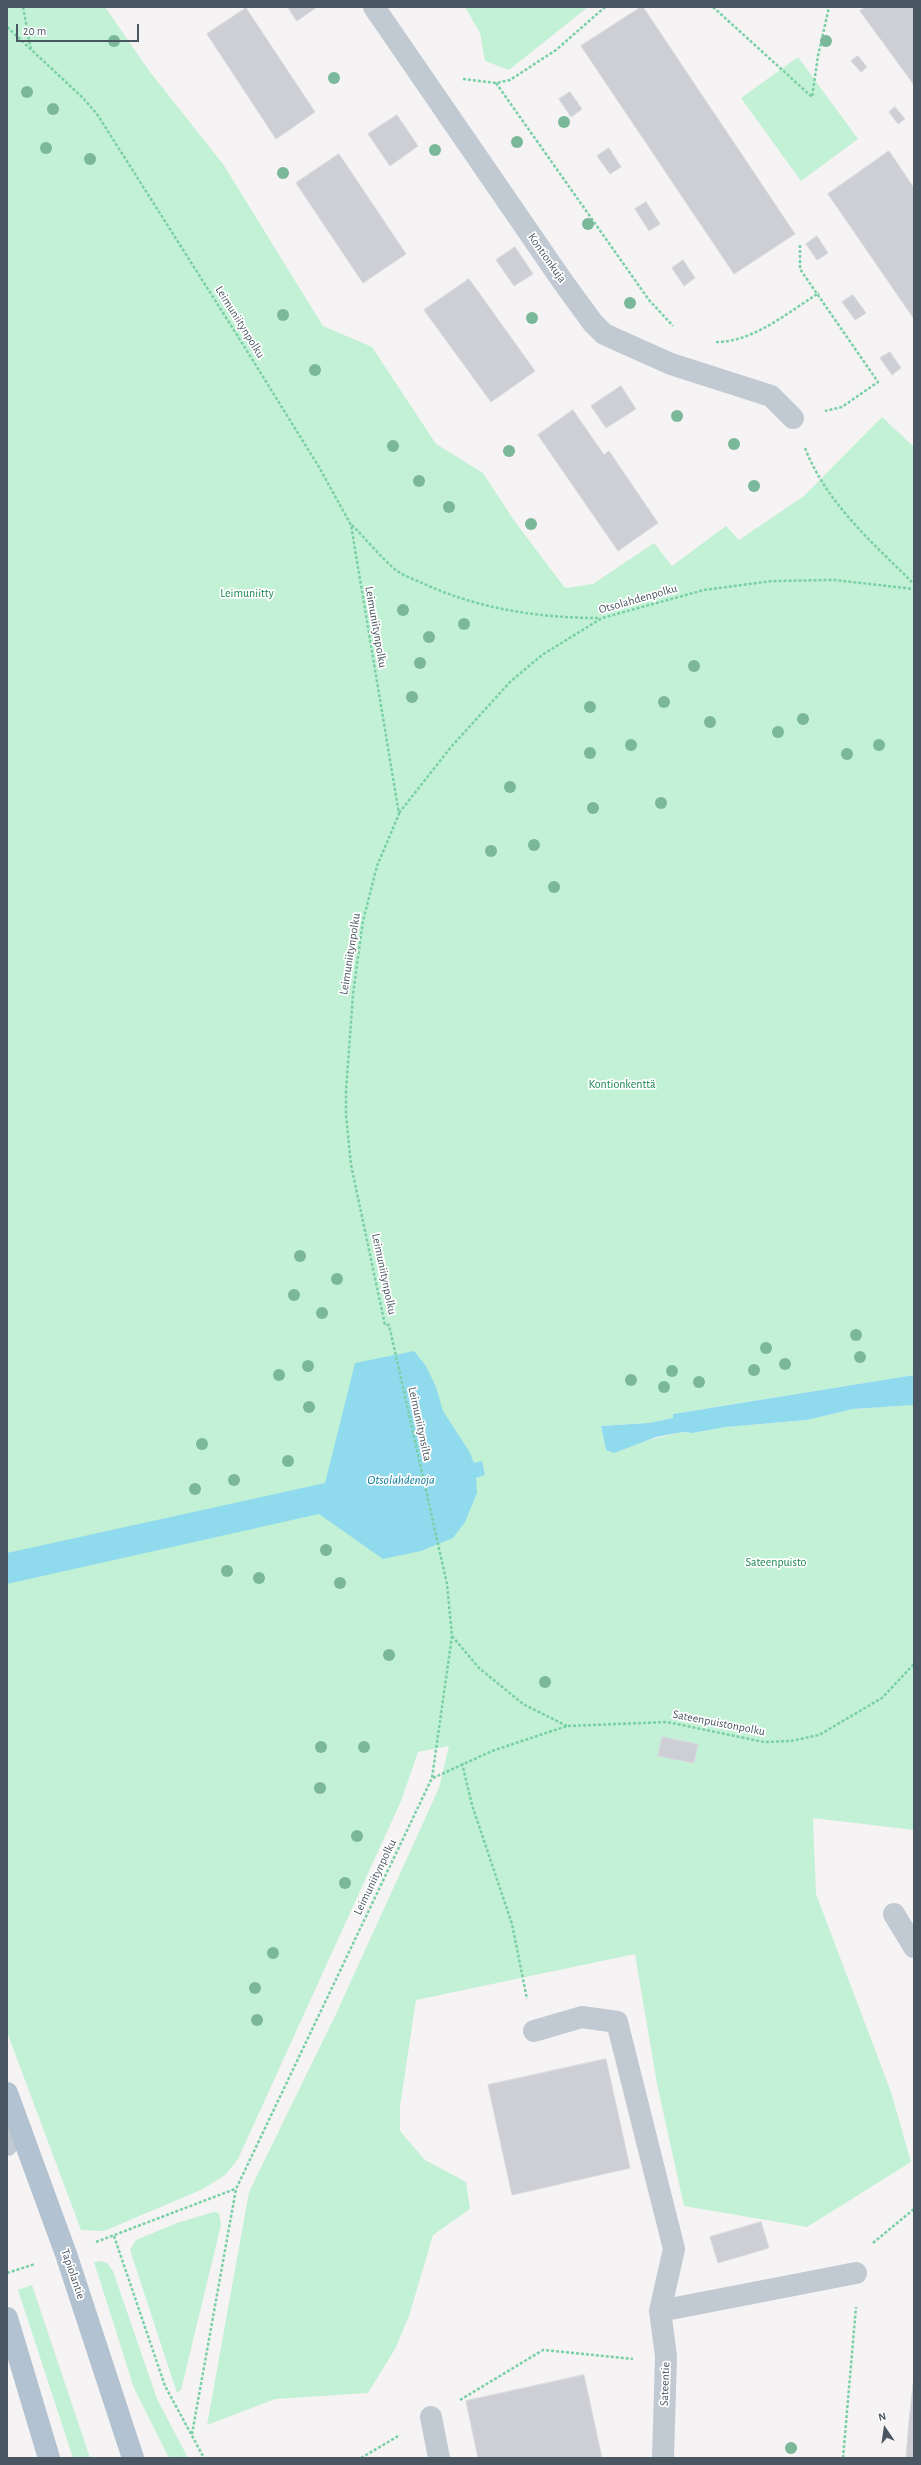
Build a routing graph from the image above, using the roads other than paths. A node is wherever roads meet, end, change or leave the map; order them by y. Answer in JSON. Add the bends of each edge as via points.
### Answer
{"nodes":[{"id":1,"x":374,"y":7,"type":"edge"},
{"id":2,"x":793,"y":418,"type":"road end"},
{"id":3,"x":894,"y":1914,"type":"dead end"},
{"id":4,"x":914,"y":1947,"type":"edge"},
{"id":5,"x":534,"y":2031,"type":"road end"},
{"id":6,"x":7,"y":2093,"type":"edge"},
{"id":7,"x":12,"y":2136,"type":"edge"},
{"id":8,"x":856,"y":2273,"type":"road end"},
{"id":9,"x":660,"y":2311,"type":"junction"},
{"id":10,"x":7,"y":2318,"type":"edge"},
{"id":11,"x":431,"y":2417,"type":"road end"},
{"id":12,"x":49,"y":2458,"type":"edge"},
{"id":13,"x":133,"y":2458,"type":"edge"},
{"id":14,"x":439,"y":2458,"type":"edge"},
{"id":15,"x":663,"y":2458,"type":"edge"}],
"edges":[{"from":1,"to":2,"type":"street","name":"Kontionkuja","via":[[563,282],[604,334],[671,364],[771,396]]},
{"from":3,"to":4,"type":"street"},
{"from":5,"to":9,"type":"street","via":[[582,2017],[617,2022],[674,2249]]},
{"from":6,"to":7,"type":"main road","name":"Tapiolantie"},
{"from":7,"to":13,"type":"main road","name":"Tapiolantie","via":[[66,2254]]},
{"from":8,"to":9,"type":"street"},
{"from":9,"to":15,"type":"street","name":"Sateentie","via":[[666,2356]]},
{"from":10,"to":12,"type":"main road"},
{"from":11,"to":14,"type":"street"}]}
